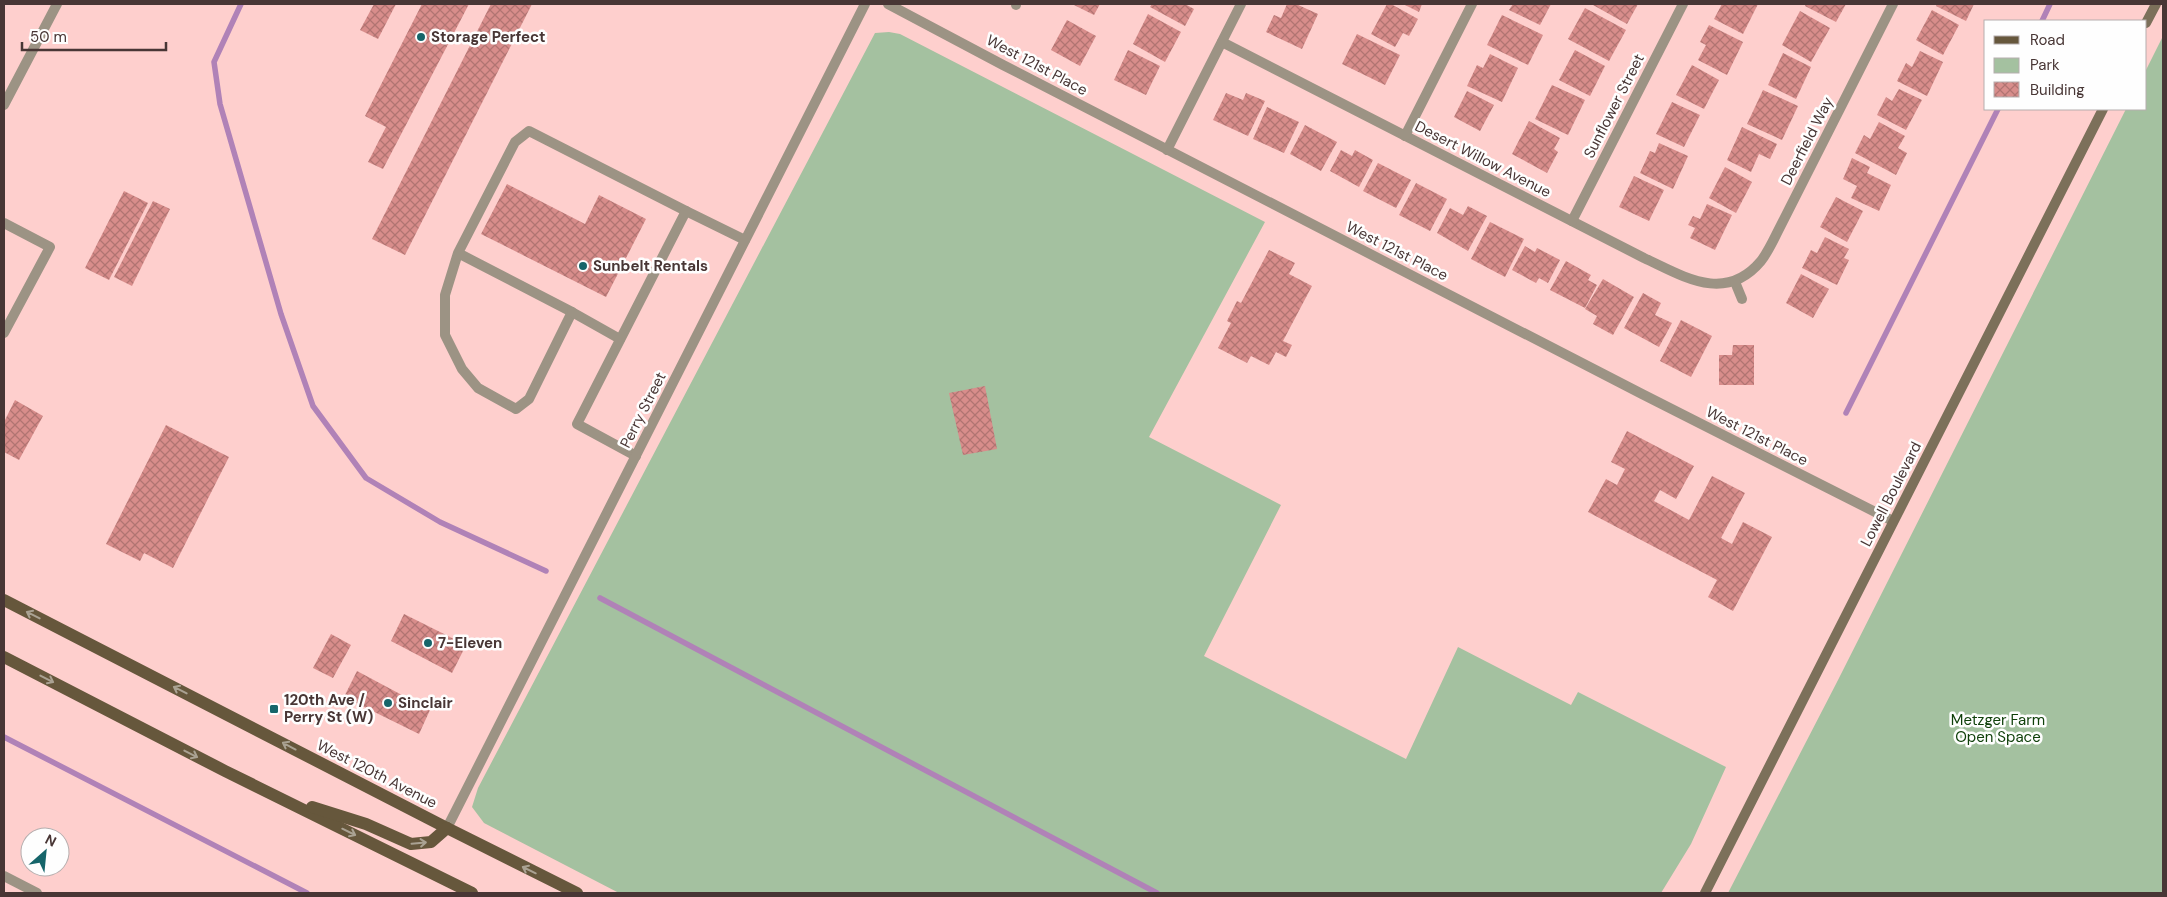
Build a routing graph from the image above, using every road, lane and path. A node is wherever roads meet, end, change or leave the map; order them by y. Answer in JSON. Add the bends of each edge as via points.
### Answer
{"nodes":[{"id":1,"x":57,"y":4,"type":"edge"},
{"id":2,"x":865,"y":4,"type":"edge"},
{"id":3,"x":888,"y":4,"type":"edge"},
{"id":4,"x":1241,"y":4,"type":"edge"},
{"id":5,"x":1472,"y":4,"type":"edge"},
{"id":6,"x":1683,"y":4,"type":"edge"},
{"id":7,"x":1893,"y":4,"type":"edge"},
{"id":8,"x":2156,"y":4,"type":"edge"},
{"id":9,"x":2147,"y":21,"type":"edge"},
{"id":10,"x":1222,"y":42,"type":"junction"},
{"id":11,"x":4,"y":105,"type":"edge"},
{"id":12,"x":2101,"y":110,"type":"edge"},
{"id":13,"x":1405,"y":136,"type":"junction"},
{"id":14,"x":1167,"y":150,"type":"junction"},
{"id":15,"x":686,"y":210,"type":"junction"},
{"id":16,"x":1572,"y":221,"type":"junction"},
{"id":17,"x":4,"y":223,"type":"edge"},
{"id":18,"x":745,"y":240,"type":"junction"},
{"id":19,"x":458,"y":254,"type":"junction"},
{"id":20,"x":1735,"y":282,"type":"junction"},
{"id":21,"x":1742,"y":299,"type":"dead end"},
{"id":22,"x":572,"y":312,"type":"junction"},
{"id":23,"x":4,"y":333,"type":"edge"},
{"id":24,"x":620,"y":338,"type":"junction"},
{"id":25,"x":636,"y":456,"type":"junction"},
{"id":26,"x":1894,"y":521,"type":"junction"},
{"id":27,"x":4,"y":600,"type":"edge"},
{"id":28,"x":4,"y":657,"type":"edge"},
{"id":29,"x":274,"y":795,"type":"junction"},
{"id":30,"x":447,"y":828,"type":"junction"},
{"id":31,"x":4,"y":876,"type":"edge"},
{"id":32,"x":38,"y":893,"type":"edge"},
{"id":33,"x":472,"y":893,"type":"edge"},
{"id":34,"x":577,"y":893,"type":"edge"},
{"id":35,"x":1706,"y":893,"type":"edge"}],
"edges":[{"from":1,"to":11,"type":"street"},
{"from":2,"to":18,"type":"street","name":"Perry Street"},
{"from":3,"to":14,"type":"street","name":"West 121st Place"},
{"from":4,"to":10,"type":"street"},
{"from":5,"to":13,"type":"street"},
{"from":6,"to":16,"type":"street","name":"Sunflower Street"},
{"from":7,"to":20,"type":"street","name":"Deerfield Way","via":[[1762,260]]},
{"from":8,"to":9,"type":"main road"},
{"from":10,"to":13,"type":"street","name":"Desert Willow Avenue"},
{"from":10,"to":14,"type":"street"},
{"from":12,"to":26,"type":"main road","name":"Lowell Boulevard"},
{"from":13,"to":16,"type":"street","name":"Desert Willow Avenue"},
{"from":14,"to":26,"type":"street","name":"West 121st Place"},
{"from":15,"to":18,"type":"street"},
{"from":15,"to":19,"type":"street","via":[[529,131],[515,142]]},
{"from":15,"to":24,"type":"street"},
{"from":16,"to":20,"type":"street","name":"Desert Willow Avenue","via":[[1696,282]]},
{"from":17,"to":23,"type":"street","via":[[50,247]]},
{"from":18,"to":25,"type":"street","name":"Perry Street"},
{"from":19,"to":22,"type":"street"},
{"from":19,"to":22,"type":"street","via":[[446,295],[446,335],[462,369],[478,388],[516,409],[529,400]]},
{"from":20,"to":21,"type":"street"},
{"from":22,"to":24,"type":"street"},
{"from":24,"to":25,"type":"street","via":[[577,424]]},
{"from":25,"to":30,"type":"street","name":"Perry Street"},
{"from":26,"to":35,"type":"main road","name":"Lowell Boulevard"},
{"from":30,"to":27,"type":"main road","name":"West 120th Avenue","one_way":true},
{"from":28,"to":29,"type":"main road","one_way":true},
{"from":29,"to":30,"type":"main road","one_way":true,"via":[[366,824],[411,844],[431,842]]},
{"from":29,"to":33,"type":"main road","one_way":true},
{"from":34,"to":30,"type":"main road","name":"West 120th Avenue","one_way":true},
{"from":31,"to":32,"type":"street"}]}
